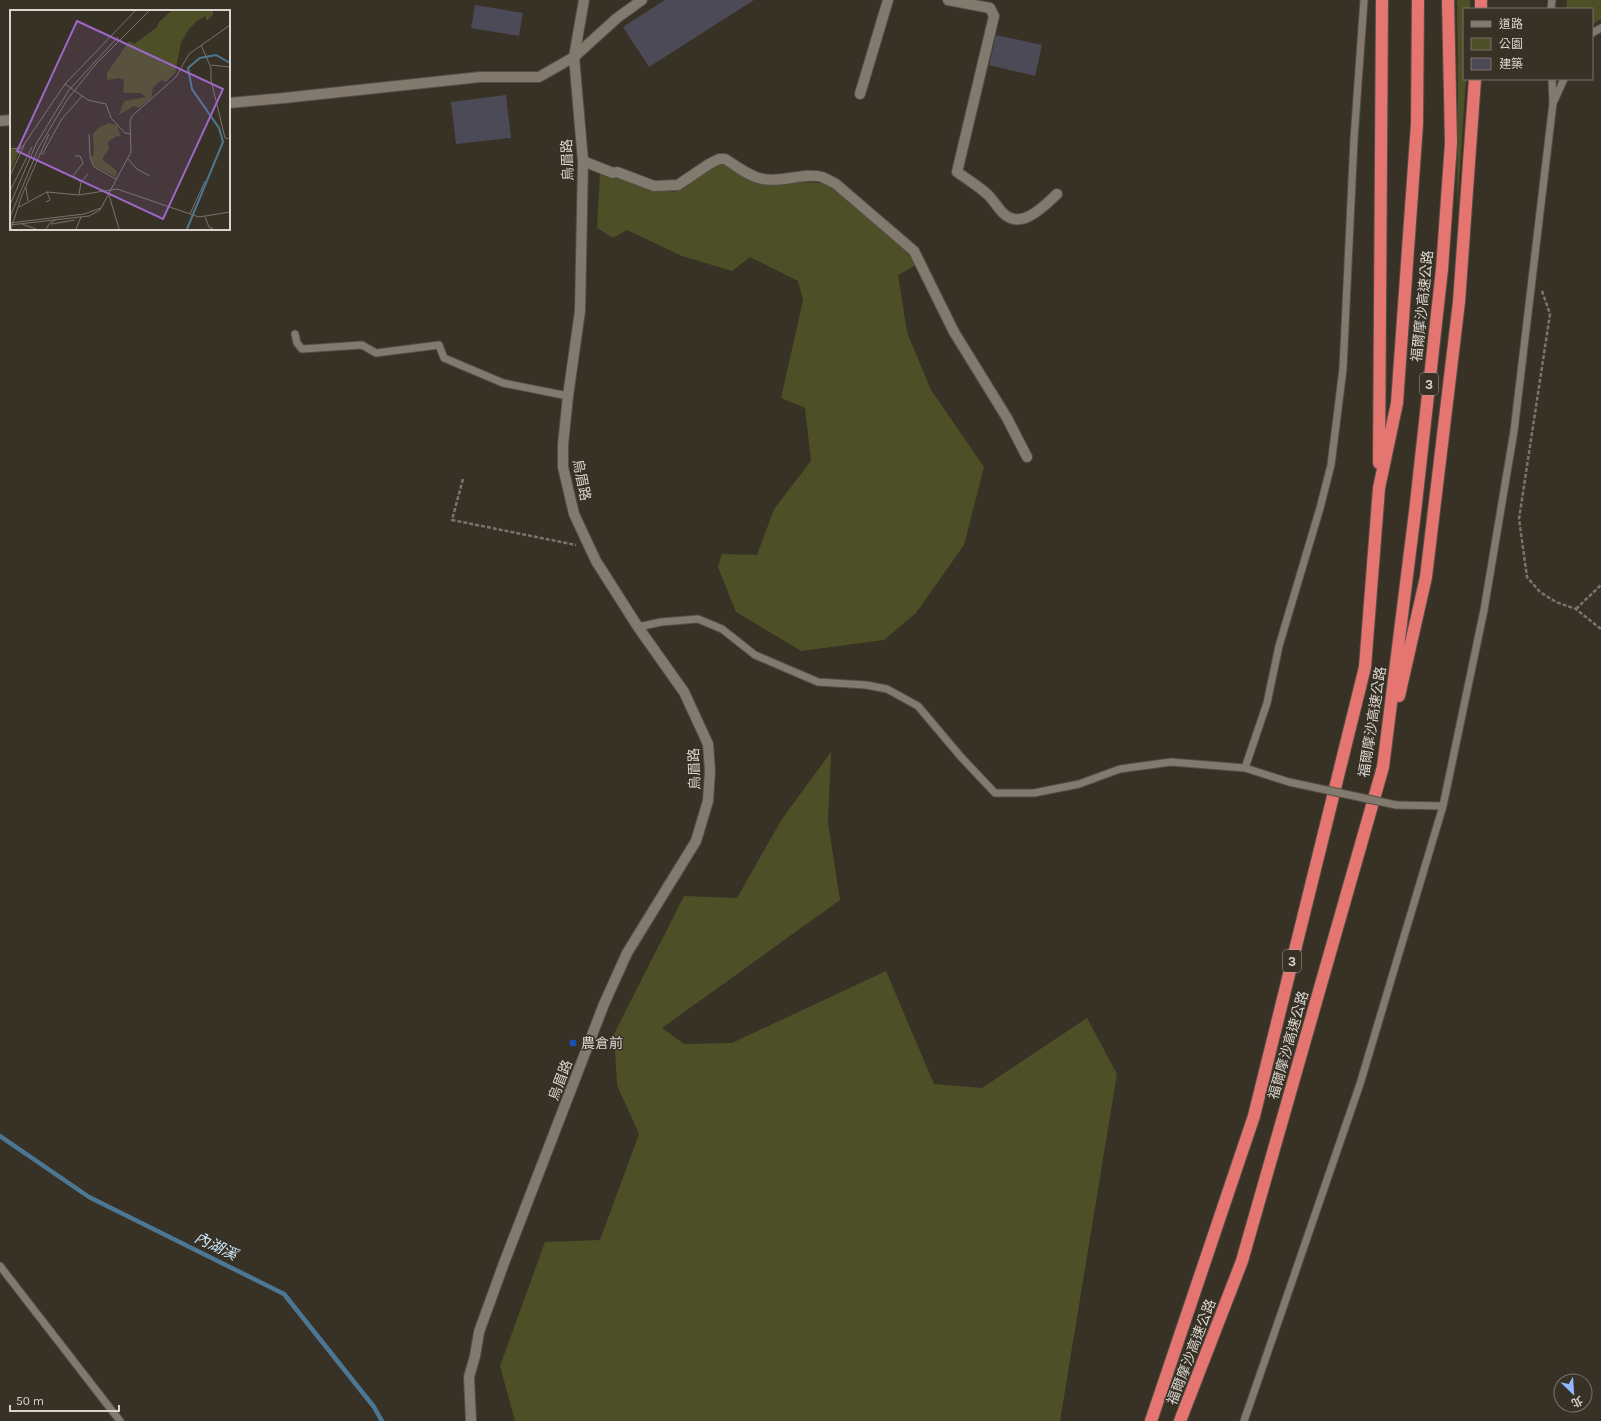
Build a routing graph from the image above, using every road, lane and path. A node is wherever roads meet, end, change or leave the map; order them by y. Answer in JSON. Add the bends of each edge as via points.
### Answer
{"nodes":[{"id":1,"x":584,"y":0,"type":"edge"},
{"id":2,"x":642,"y":0,"type":"edge"},
{"id":3,"x":888,"y":0,"type":"edge"},
{"id":4,"x":948,"y":0,"type":"edge"},
{"id":5,"x":1364,"y":0,"type":"edge"},
{"id":6,"x":1382,"y":0,"type":"edge"},
{"id":7,"x":1418,"y":0,"type":"edge"},
{"id":8,"x":1448,"y":0,"type":"edge"},
{"id":9,"x":574,"y":57,"type":"junction"},
{"id":10,"x":1475,"y":80,"type":"edge"},
{"id":11,"x":1552,"y":80,"type":"edge"},
{"id":12,"x":1564,"y":80,"type":"edge"},
{"id":13,"x":860,"y":94,"type":"dead end"},
{"id":14,"x":230,"y":102,"type":"edge"},
{"id":15,"x":1553,"y":103,"type":"junction"},
{"id":16,"x":10,"y":120,"type":"edge"},
{"id":17,"x":0,"y":121,"type":"edge"},
{"id":18,"x":583,"y":161,"type":"junction"},
{"id":19,"x":1057,"y":194,"type":"dead end"},
{"id":20,"x":1533,"y":268,"type":"junction"},
{"id":21,"x":295,"y":334,"type":"dead end"},
{"id":22,"x":568,"y":396,"type":"junction"},
{"id":23,"x":1027,"y":457,"type":"dead end"},
{"id":24,"x":462,"y":479,"type":"dead end"},
{"id":25,"x":1379,"y":488,"type":"junction"},
{"id":26,"x":590,"y":547,"type":"junction"},
{"id":27,"x":1601,"y":585,"type":"edge"},
{"id":28,"x":1576,"y":609,"type":"junction"},
{"id":29,"x":638,"y":627,"type":"junction"},
{"id":30,"x":1601,"y":629,"type":"edge"},
{"id":31,"x":1384,"y":767,"type":"junction"},
{"id":32,"x":1245,"y":768,"type":"junction"},
{"id":33,"x":1443,"y":806,"type":"junction"},
{"id":34,"x":0,"y":1266,"type":"edge"},
{"id":35,"x":120,"y":1421,"type":"edge"},
{"id":36,"x":471,"y":1421,"type":"edge"},
{"id":37,"x":1151,"y":1421,"type":"edge"},
{"id":38,"x":1180,"y":1421,"type":"edge"},
{"id":39,"x":1244,"y":1421,"type":"edge"}],
"edges":[{"from":1,"to":9,"type":"main road","name":"烏眉路"},
{"from":2,"to":9,"type":"main road","via":[[617,18]]},
{"from":3,"to":13,"type":"main road"},
{"from":4,"to":19,"type":"main road","via":[[990,8],[994,16],[957,172],[987,194],[1004,214],[1014,219],[1027,217],[1040,210]]},
{"from":5,"to":32,"type":"lane","via":[[1354,139],[1343,369],[1330,465],[1320,508],[1279,646],[1267,703]]},
{"from":6,"to":25,"type":"highway"},
{"from":7,"to":25,"type":"highway","name":"福爾摩沙高速公路","number":"3","via":[[1417,124],[1397,403]]},
{"from":8,"to":31,"type":"highway","name":"福爾摩沙高速公路","number":"3","via":[[1451,143],[1442,269]]},
{"from":9,"to":14,"type":"main road","via":[[539,77],[480,77]]},
{"from":9,"to":18,"type":"main road","name":"烏眉路"},
{"from":10,"to":31,"type":"highway","via":[[1459,302],[1426,577]]},
{"from":11,"to":15,"type":"lane"},
{"from":12,"to":15,"type":"lane"},
{"from":15,"to":20,"type":"lane"},
{"from":16,"to":17,"type":"main road"},
{"from":18,"to":22,"type":"main road","name":"烏眉路","via":[[580,311]]},
{"from":18,"to":23,"type":"main road","via":[[654,186],[678,185],[720,159],[725,159],[764,180],[814,176],[823,177],[836,184],[914,251],[954,332],[1007,418]]},
{"from":20,"to":28,"type":"path","via":[[1550,314],[1519,519],[1527,577],[1540,592],[1556,602]]},
{"from":20,"to":33,"type":"lane","via":[[1514,431],[1484,610]]},
{"from":21,"to":22,"type":"lane","via":[[302,349],[362,345],[376,353],[439,345],[444,358],[504,382]]},
{"from":22,"to":26,"type":"main road","name":"烏眉路","via":[[563,467],[574,514]]},
{"from":24,"to":26,"type":"path","via":[[452,520]]},
{"from":25,"to":37,"type":"highway","name":"福爾摩沙高速公路","number":"3","via":[[1365,667],[1254,1116]]},
{"from":26,"to":29,"type":"main road","name":"烏眉路","via":[[596,561]]},
{"from":27,"to":28,"type":"path"},
{"from":28,"to":30,"type":"path"},
{"from":29,"to":32,"type":"lane","via":[[698,619],[722,628],[755,655],[818,682],[887,689],[918,706],[995,793],[1034,793],[1079,784],[1120,769],[1171,762]]},
{"from":29,"to":36,"type":"main road","name":"烏眉路","via":[[684,692],[708,744],[708,801],[696,841],[627,953],[604,1004],[504,1263],[479,1332],[468,1377]]},
{"from":31,"to":38,"type":"highway","name":"福爾摩沙高速公路","number":"3","via":[[1242,1261]]},
{"from":32,"to":33,"type":"lane","bridge":true,"via":[[1289,782],[1396,805]]},
{"from":33,"to":39,"type":"lane","via":[[1360,1084]]},
{"from":34,"to":35,"type":"lane"}]}
